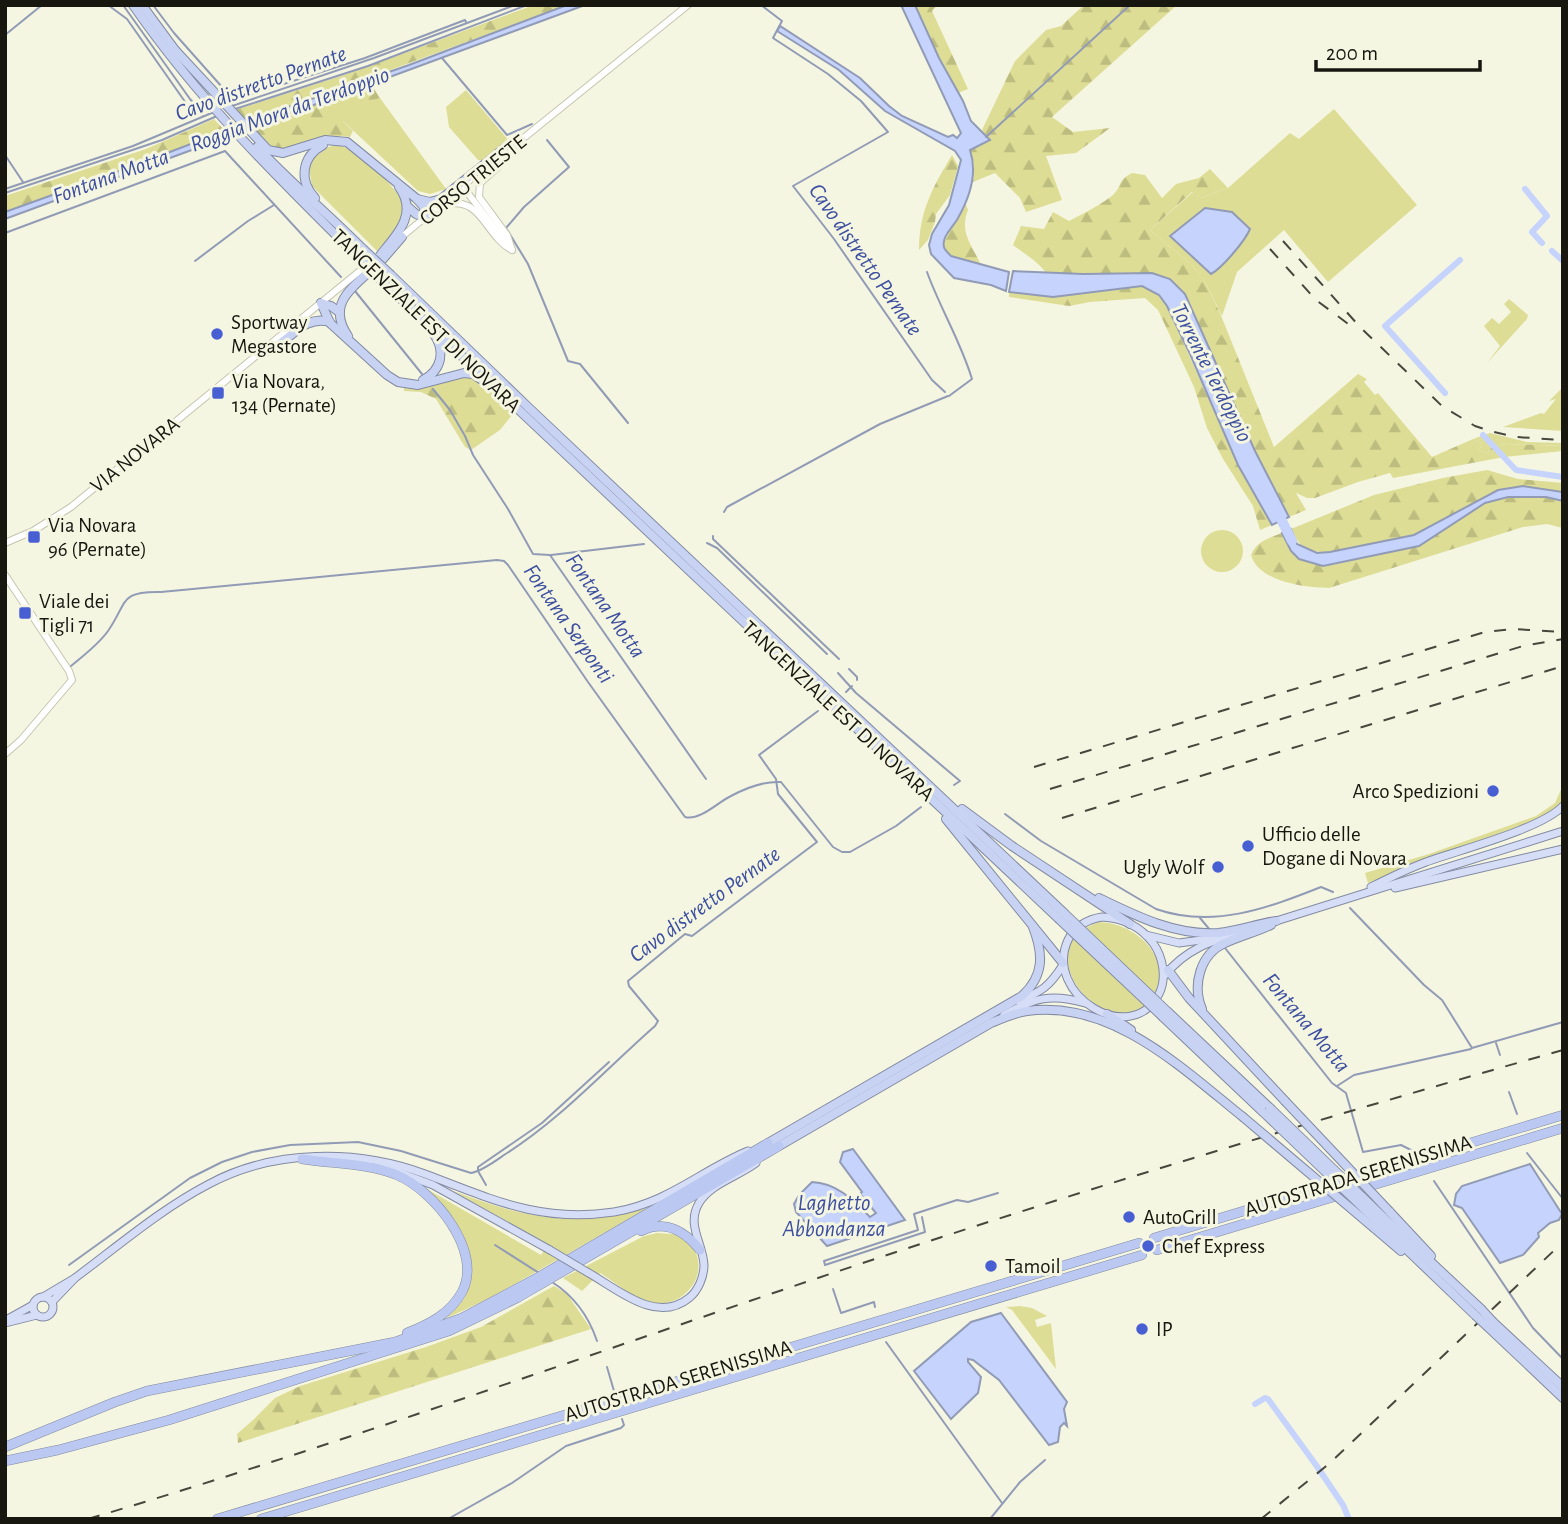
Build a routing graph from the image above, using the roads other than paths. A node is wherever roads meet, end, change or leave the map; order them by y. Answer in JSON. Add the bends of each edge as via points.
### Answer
{"nodes":[{"id":1,"x":133,"y":5,"type":"edge"},
{"id":2,"x":142,"y":5,"type":"edge"},
{"id":3,"x":688,"y":5,"type":"edge"},
{"id":4,"x":218,"y":104,"type":"junction"},
{"id":5,"x":243,"y":133,"type":"junction"},
{"id":6,"x":334,"y":140,"type":"junction"},
{"id":7,"x":522,"y":141,"type":"junction"},
{"id":8,"x":502,"y":155,"type":"junction"},
{"id":9,"x":393,"y":179,"type":"junction"},
{"id":10,"x":463,"y":187,"type":"junction"},
{"id":11,"x":417,"y":199,"type":"junction"},
{"id":12,"x":408,"y":206,"type":"junction"},
{"id":13,"x":438,"y":207,"type":"junction"},
{"id":14,"x":331,"y":216,"type":"junction"},
{"id":15,"x":425,"y":218,"type":"junction"},
{"id":16,"x":402,"y":237,"type":"joint"},
{"id":17,"x":512,"y":250,"type":"junction"},
{"id":18,"x":382,"y":257,"type":"junction"},
{"id":19,"x":367,"y":274,"type":"dead end"},
{"id":20,"x":399,"y":297,"type":"junction"},
{"id":21,"x":321,"y":303,"type":"junction"},
{"id":22,"x":340,"y":312,"type":"junction"},
{"id":23,"x":330,"y":323,"type":"junction"},
{"id":24,"x":351,"y":340,"type":"junction"},
{"id":25,"x":258,"y":354,"type":"junction"},
{"id":26,"x":411,"y":385,"type":"junction"},
{"id":27,"x":512,"y":405,"type":"junction"},
{"id":28,"x":5,"y":543,"type":"edge"},
{"id":29,"x":5,"y":575,"type":"edge"},
{"id":30,"x":875,"y":741,"type":"junction"},
{"id":31,"x":5,"y":754,"type":"edge"},
{"id":32,"x":1563,"y":806,"type":"edge"},
{"id":33,"x":1563,"y":831,"type":"edge"},
{"id":34,"x":1563,"y":849,"type":"edge"},
{"id":35,"x":1080,"y":890,"type":"junction"},
{"id":36,"x":1336,"y":902,"type":"junction"},
{"id":37,"x":1276,"y":921,"type":"junction"},
{"id":38,"x":1130,"y":924,"type":"junction"},
{"id":39,"x":1032,"y":927,"type":"junction"},
{"id":40,"x":1145,"y":935,"type":"junction"},
{"id":41,"x":1218,"y":939,"type":"junction"},
{"id":42,"x":1063,"y":964,"type":"junction"},
{"id":43,"x":1166,"y":973,"type":"junction"},
{"id":44,"x":1085,"y":1003,"type":"junction"},
{"id":45,"x":1107,"y":1014,"type":"junction"},
{"id":46,"x":1207,"y":1017,"type":"junction"},
{"id":47,"x":991,"y":1018,"type":"junction"},
{"id":48,"x":1149,"y":1043,"type":"junction"},
{"id":49,"x":1563,"y":1115,"type":"edge"},
{"id":50,"x":1563,"y":1128,"type":"edge"},
{"id":51,"x":768,"y":1143,"type":"junction"},
{"id":52,"x":779,"y":1146,"type":"junction"},
{"id":53,"x":302,"y":1158,"type":"junction"},
{"id":54,"x":1381,"y":1220,"type":"junction"},
{"id":55,"x":1154,"y":1238,"type":"dead end"},
{"id":56,"x":1139,"y":1243,"type":"dead end"},
{"id":57,"x":700,"y":1250,"type":"junction"},
{"id":58,"x":1157,"y":1250,"type":"dead end"},
{"id":59,"x":1142,"y":1255,"type":"dead end"},
{"id":60,"x":583,"y":1260,"type":"junction"},
{"id":61,"x":546,"y":1277,"type":"junction"},
{"id":62,"x":75,"y":1278,"type":"junction"},
{"id":63,"x":1453,"y":1289,"type":"junction"},
{"id":64,"x":43,"y":1297,"type":"junction"},
{"id":65,"x":52,"y":1303,"type":"junction"},
{"id":66,"x":33,"y":1306,"type":"junction"},
{"id":67,"x":37,"y":1315,"type":"junction"},
{"id":68,"x":5,"y":1322,"type":"edge"},
{"id":69,"x":1491,"y":1324,"type":"junction"},
{"id":70,"x":351,"y":1352,"type":"junction"},
{"id":71,"x":1563,"y":1387,"type":"edge"},
{"id":72,"x":1563,"y":1398,"type":"edge"},
{"id":73,"x":5,"y":1447,"type":"edge"},
{"id":74,"x":5,"y":1461,"type":"edge"},
{"id":75,"x":216,"y":1519,"type":"edge"},
{"id":76,"x":261,"y":1519,"type":"edge"}],
"edges":[{"from":1,"to":4,"type":"highway","name":"TANGENZIALE EST DI NOVARA","via":[[175,63]]},
{"from":2,"to":4,"type":"highway","name":"TANGENZIALE EST DI NOVARA"},
{"from":3,"to":7,"type":"main road","name":"CORSO TRIESTE"},
{"from":4,"to":5,"type":"highway","name":"TANGENZIALE EST DI NOVARA"},
{"from":4,"to":5,"type":"highway"},
{"from":5,"to":6,"type":"highway","via":[[268,150],[283,153]]},
{"from":5,"to":14,"type":"highway","name":"TANGENZIALE EST DI NOVARA"},
{"from":5,"to":20,"type":"highway","name":"TANGENZIALE EST DI NOVARA","bridge":true},
{"from":6,"to":9,"type":"highway","via":[[354,145]]},
{"from":6,"to":14,"type":"highway","via":[[311,154],[304,174],[307,188]]},
{"from":7,"to":8,"type":"main road","name":"CORSO TRIESTE"},
{"from":7,"to":11,"type":"highway","via":[[506,147],[441,199]]},
{"from":8,"to":10,"type":"main road","name":"CORSO TRIESTE"},
{"from":8,"to":17,"type":"main road","via":[[498,167],[480,183],[479,197],[507,235]]},
{"from":9,"to":11,"type":"highway"},
{"from":9,"to":12,"type":"highway"},
{"from":10,"to":13,"type":"main road","name":"CORSO TRIESTE"},
{"from":10,"to":17,"type":"main road"},
{"from":11,"to":15,"type":"highway"},
{"from":12,"to":15,"type":"highway"},
{"from":12,"to":18,"type":"highway","via":[[405,224]]},
{"from":13,"to":15,"type":"main road","name":"CORSO TRIESTE"},
{"from":13,"to":17,"type":"main road","via":[[458,203],[475,209]]},
{"from":14,"to":30,"type":"highway","name":"TANGENZIALE EST DI NOVARA","bridge":true},
{"from":15,"to":16,"type":"main road","name":"CORSO TRIESTE"},
{"from":16,"to":18,"type":"highway"},
{"from":18,"to":21,"type":"main road"},
{"from":19,"to":22,"type":"highway","via":[[346,292]]},
{"from":20,"to":26,"type":"highway","via":[[433,333],[441,349],[435,372]]},
{"from":20,"to":27,"type":"highway","name":"TANGENZIALE EST DI NOVARA"},
{"from":21,"to":22,"type":"highway"},
{"from":21,"to":23,"type":"highway"},
{"from":21,"to":25,"type":"main road"},
{"from":22,"to":24,"type":"highway"},
{"from":23,"to":24,"type":"highway"},
{"from":23,"to":25,"type":"highway","via":[[310,322]]},
{"from":24,"to":26,"type":"highway","via":[[392,379]]},
{"from":25,"to":28,"type":"main road","name":"VIA NOVARA","via":[[71,507]]},
{"from":26,"to":27,"type":"highway","via":[[468,373],[481,378]]},
{"from":27,"to":30,"type":"highway","name":"TANGENZIALE EST DI NOVARA"},
{"from":29,"to":31,"type":"main road","via":[[72,680]]},
{"from":30,"to":35,"type":"highway","via":[[890,744],[969,815]]},
{"from":30,"to":39,"type":"highway","via":[[880,756],[951,825]]},
{"from":30,"to":54,"type":"highway","name":"TANGENZIALE EST DI NOVARA","bridge":true},
{"from":32,"to":36,"type":"main road","via":[[1533,825],[1422,863]]},
{"from":33,"to":36,"type":"main road"},
{"from":34,"to":36,"type":"main road"},
{"from":35,"to":38,"type":"highway"},
{"from":35,"to":41,"type":"highway","via":[[1166,927]]},
{"from":36,"to":37,"type":"main road"},
{"from":37,"to":41,"type":"highway"},
{"from":37,"to":41,"type":"main road"},
{"from":37,"to":41,"type":"highway","via":[[1261,930]]},
{"from":38,"to":40,"type":"main road"},
{"from":38,"to":42,"type":"main road","via":[[1102,917],[1086,922],[1072,933]]},
{"from":39,"to":42,"type":"highway"},
{"from":39,"to":47,"type":"highway","via":[[1041,951],[1037,977],[1023,996]]},
{"from":40,"to":41,"type":"main road","via":[[1179,943]]},
{"from":40,"to":43,"type":"main road"},
{"from":41,"to":43,"type":"main road","via":[[1188,952]]},
{"from":41,"to":46,"type":"highway","via":[[1197,981],[1198,999]]},
{"from":42,"to":44,"type":"main road","via":[[1071,986]]},
{"from":42,"to":47,"type":"main road","via":[[1045,988]]},
{"from":43,"to":45,"type":"main road","via":[[1149,1007],[1131,1016]]},
{"from":43,"to":46,"type":"highway"},
{"from":44,"to":45,"type":"main road"},
{"from":44,"to":47,"type":"main road","via":[[1044,998]]},
{"from":45,"to":48,"type":"highway"},
{"from":46,"to":54,"type":"highway","bridge":true,"via":[[1285,1101]]},
{"from":47,"to":48,"type":"highway","via":[[1060,1010],[1088,1016]]},
{"from":47,"to":51,"type":"highway"},
{"from":47,"to":52,"type":"highway"},
{"from":48,"to":54,"type":"highway","bridge":true},
{"from":49,"to":55,"type":"highway","name":"AUTOSTRADA SERENISSIMA"},
{"from":50,"to":58,"type":"highway","name":"AUTOSTRADA SERENISSIMA"},
{"from":51,"to":53,"type":"main road","via":[[666,1196],[615,1212],[577,1214],[515,1208],[395,1164],[342,1156]]},
{"from":51,"to":61,"type":"highway"},
{"from":52,"to":57,"type":"main road","via":[[701,1200],[694,1223]]},
{"from":52,"to":60,"type":"highway"},
{"from":53,"to":57,"type":"main road","bridge":true,"via":[[357,1161],[433,1185],[644,1304],[668,1308],[696,1292],[704,1270]]},
{"from":53,"to":62,"type":"main road","via":[[250,1168],[194,1192]]},
{"from":53,"to":70,"type":"highway","via":[[398,1175],[446,1215],[464,1249],[466,1280],[449,1309],[426,1325]]},
{"from":54,"to":63,"type":"highway","name":"TANGENZIALE EST DI NOVARA"},
{"from":54,"to":63,"type":"highway"},
{"from":56,"to":75,"type":"highway","name":"AUTOSTRADA SERENISSIMA"},
{"from":57,"to":60,"type":"highway","via":[[682,1232],[656,1226]]},
{"from":59,"to":76,"type":"highway","name":"AUTOSTRADA SERENISSIMA"},
{"from":60,"to":61,"type":"highway"},
{"from":61,"to":70,"type":"highway","via":[[435,1329]]},
{"from":61,"to":74,"type":"highway","via":[[485,1315],[419,1342],[169,1420]]},
{"from":62,"to":64,"type":"main road"},
{"from":62,"to":65,"type":"main road"},
{"from":63,"to":69,"type":"highway","name":"TANGENZIALE EST DI NOVARA","bridge":true},
{"from":64,"to":65,"type":"main road"},
{"from":64,"to":66,"type":"main road"},
{"from":65,"to":67,"type":"main road","via":[[49,1314]]},
{"from":66,"to":67,"type":"main road"},
{"from":66,"to":68,"type":"main road"},
{"from":67,"to":68,"type":"main road"},
{"from":69,"to":71,"type":"highway","name":"TANGENZIALE EST DI NOVARA"},
{"from":69,"to":72,"type":"highway","name":"TANGENZIALE EST DI NOVARA"},
{"from":70,"to":73,"type":"highway","via":[[147,1391]]}]}
